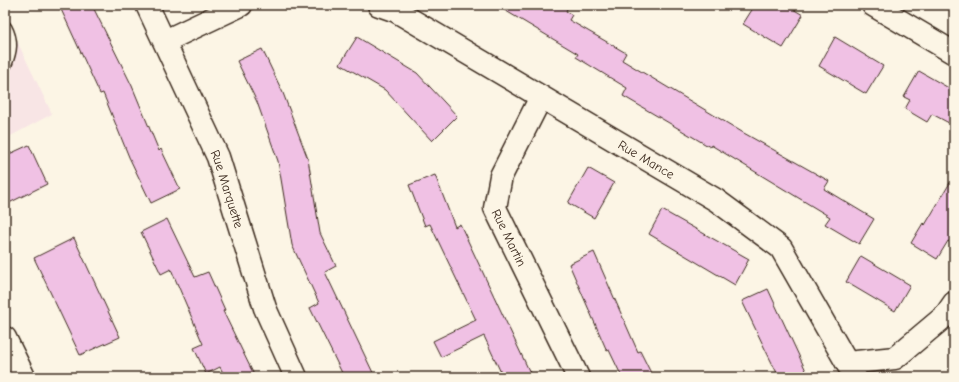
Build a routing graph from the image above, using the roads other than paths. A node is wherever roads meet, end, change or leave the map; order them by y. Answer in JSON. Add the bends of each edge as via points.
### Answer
{"nodes":[{"id":1,"x":147,"y":5,"type":"edge"},
{"id":2,"x":241,"y":5,"type":"edge"},
{"id":3,"x":379,"y":5,"type":"edge"},
{"id":4,"x":873,"y":5,"type":"edge"},
{"id":5,"x":5,"y":28,"type":"edge"},
{"id":6,"x":165,"y":41,"type":"junction"},
{"id":7,"x":954,"y":53,"type":"edge"},
{"id":8,"x":5,"y":64,"type":"edge"},
{"id":9,"x":541,"y":97,"type":"junction"},
{"id":10,"x":954,"y":303,"type":"edge"},
{"id":11,"x":5,"y":338,"type":"edge"},
{"id":12,"x":851,"y":370,"type":"edge"},
{"id":13,"x":24,"y":377,"type":"edge"},
{"id":14,"x":296,"y":377,"type":"edge"},
{"id":15,"x":578,"y":377,"type":"edge"}],
"edges":[{"from":1,"to":6,"type":"street","name":"Rue Marquette"},
{"from":2,"to":6,"type":"street"},
{"from":3,"to":9,"type":"street","name":"Rue Mance","via":[[396,12]]},
{"from":4,"to":7,"type":"street"},
{"from":5,"to":8,"type":"lane","via":[[10,39]]},
{"from":6,"to":14,"type":"street","name":"Rue Marquette","via":[[218,157],[265,308]]},
{"from":9,"to":12,"type":"street","name":"Rue Mance","via":[[716,200],[781,248]]},
{"from":9,"to":15,"type":"street","name":"Rue Martin","via":[[501,176],[495,208]]},
{"from":10,"to":12,"type":"street","via":[[945,316],[895,358]]},
{"from":11,"to":13,"type":"street"}]}
